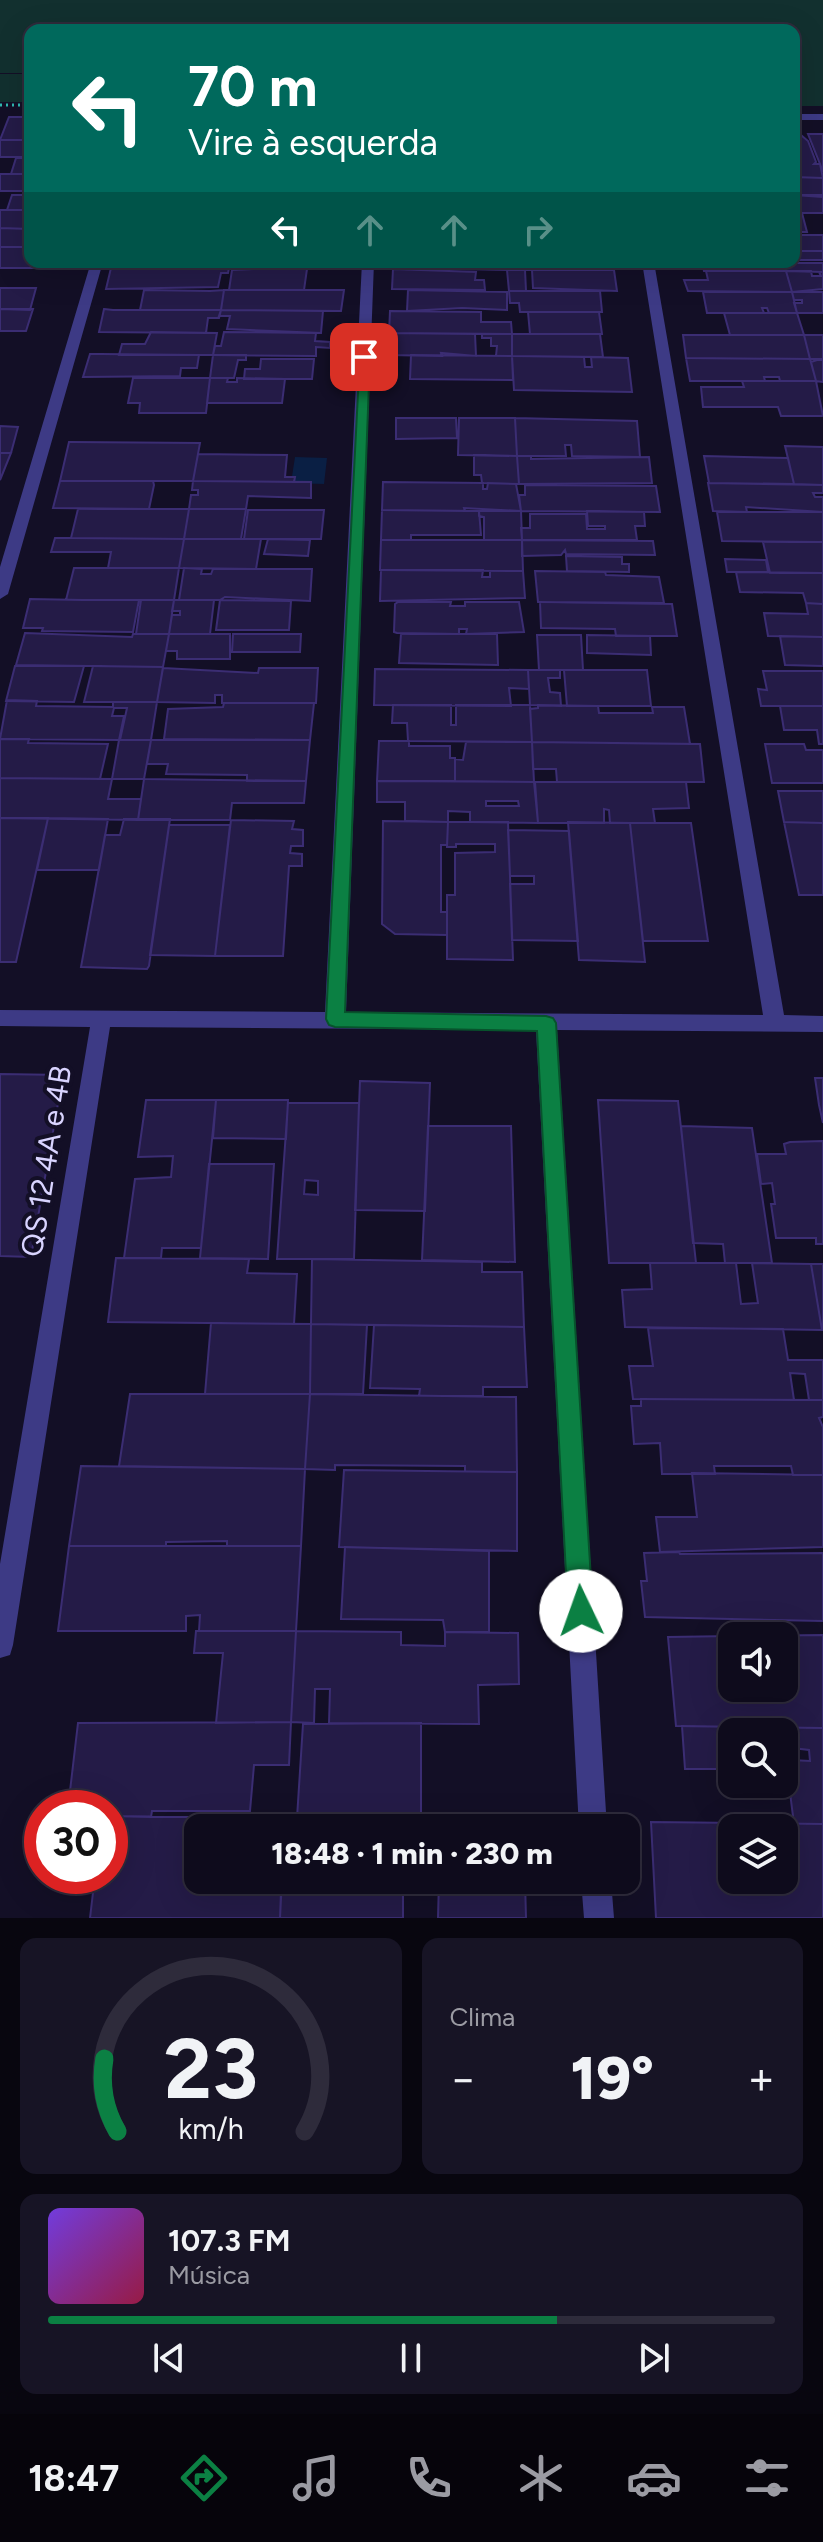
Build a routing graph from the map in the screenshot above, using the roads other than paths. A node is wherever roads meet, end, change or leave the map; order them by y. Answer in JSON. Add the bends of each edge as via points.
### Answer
{"nodes":[{"id":1,"x":800,"y":117,"type":"edge"},
{"id":2,"x":823,"y":117,"type":"edge"},
{"id":3,"x":95,"y":268,"type":"edge"},
{"id":4,"x":368,"y":268,"type":"edge"},
{"id":5,"x":649,"y":268,"type":"edge"},
{"id":6,"x":0,"y":594,"type":"edge"},
{"id":7,"x":0,"y":1018,"type":"edge"},
{"id":8,"x":335,"y":1019,"type":"junction"},
{"id":9,"x":101,"y":1020,"type":"junction"},
{"id":10,"x":546,"y":1023,"type":"junction"},
{"id":11,"x":775,"y":1023,"type":"junction"},
{"id":12,"x":823,"y":1024,"type":"edge"},
{"id":13,"x":0,"y":1645,"type":"edge"},
{"id":14,"x":592,"y":1814,"type":"edge"},
{"id":15,"x":597,"y":1894,"type":"edge"},
{"id":16,"x":599,"y":1918,"type":"edge"}],
"edges":[{"from":1,"to":2,"type":"street"},
{"from":3,"to":6,"type":"street"},
{"from":4,"to":8,"type":"street"},
{"from":5,"to":11,"type":"street"},
{"from":7,"to":9,"type":"street"},
{"from":8,"to":9,"type":"street"},
{"from":8,"to":10,"type":"street"},
{"from":9,"to":13,"type":"street","name":"QS 12 4A e 4B"},
{"from":10,"to":11,"type":"street"},
{"from":10,"to":14,"type":"street"},
{"from":11,"to":12,"type":"street"},
{"from":15,"to":16,"type":"street"}]}
